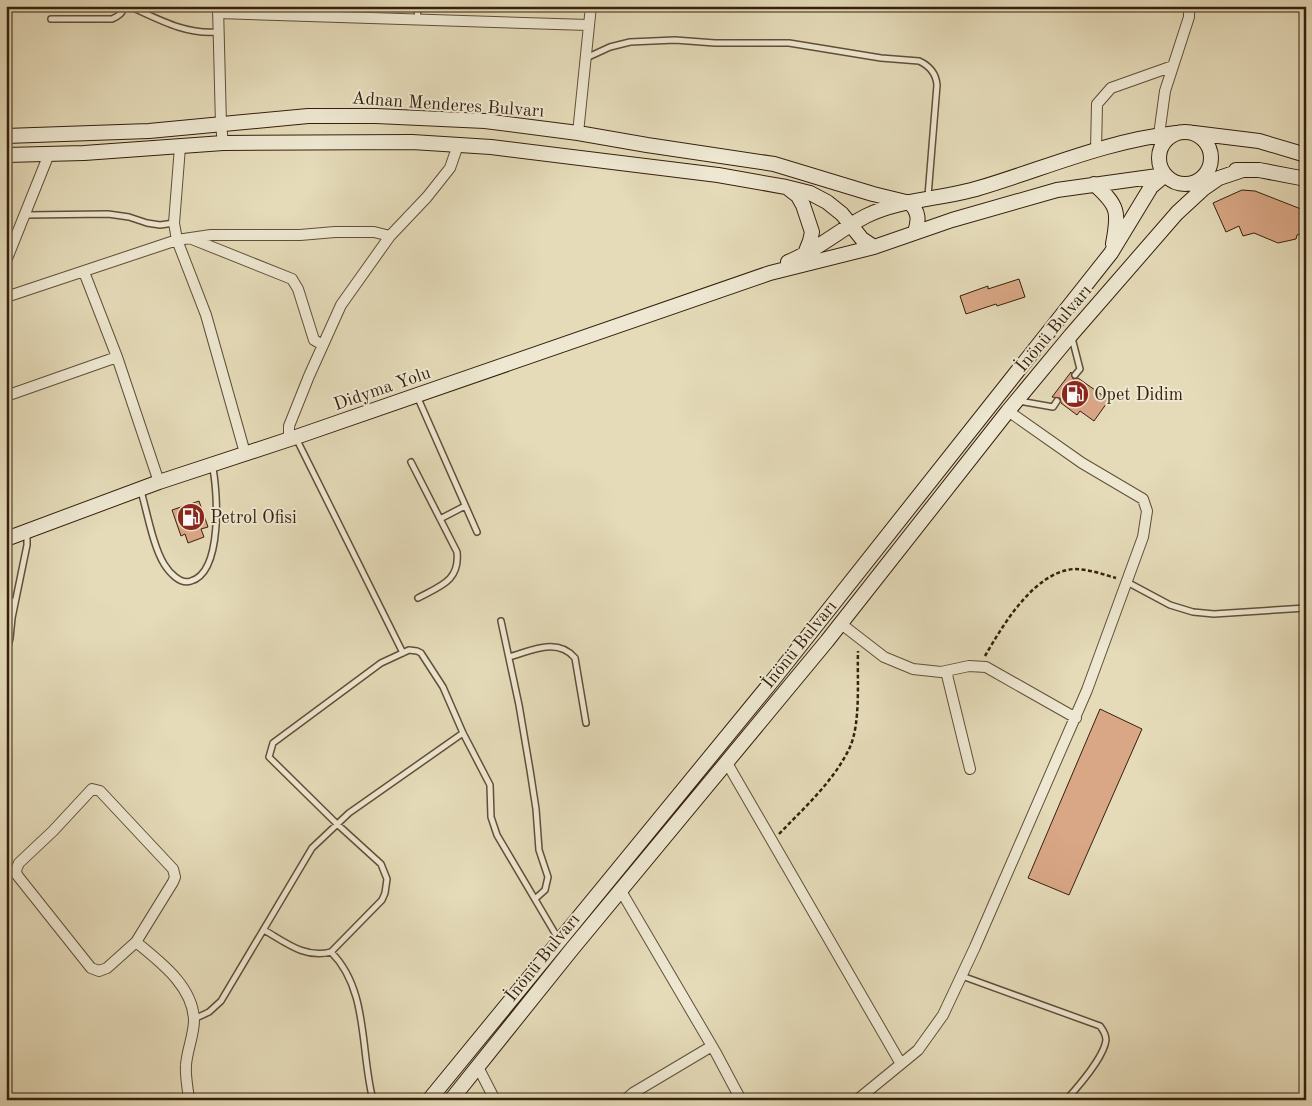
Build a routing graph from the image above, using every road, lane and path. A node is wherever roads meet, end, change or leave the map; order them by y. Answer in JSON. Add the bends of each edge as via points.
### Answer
{"nodes":[{"id":1,"x":124,"y":6,"type":"edge"},
{"id":2,"x":129,"y":6,"type":"edge"},
{"id":3,"x":417,"y":6,"type":"edge"},
{"id":4,"x":591,"y":6,"type":"edge"},
{"id":5,"x":1189,"y":6,"type":"edge"},
{"id":6,"x":218,"y":10,"type":"edge"},
{"id":7,"x":51,"y":19,"type":"dead end"},
{"id":8,"x":418,"y":20,"type":"junction"},
{"id":9,"x":588,"y":25,"type":"junction"},
{"id":10,"x":218,"y":32,"type":"junction"},
{"id":11,"x":586,"y":58,"type":"junction"},
{"id":12,"x":1173,"y":66,"type":"junction"},
{"id":13,"x":221,"y":125,"type":"junction"},
{"id":14,"x":578,"y":133,"type":"junction"},
{"id":15,"x":1176,"y":133,"type":"junction"},
{"id":16,"x":1192,"y":133,"type":"junction"},
{"id":17,"x":1159,"y":135,"type":"junction"},
{"id":18,"x":6,"y":136,"type":"edge"},
{"id":19,"x":223,"y":144,"type":"junction"},
{"id":20,"x":458,"y":145,"type":"junction"},
{"id":21,"x":180,"y":146,"type":"junction"},
{"id":22,"x":1096,"y":150,"type":"junction"},
{"id":23,"x":49,"y":154,"type":"junction"},
{"id":24,"x":6,"y":155,"type":"edge"},
{"id":25,"x":1306,"y":155,"type":"edge"},
{"id":26,"x":1243,"y":170,"type":"junction"},
{"id":27,"x":1207,"y":171,"type":"junction"},
{"id":28,"x":1165,"y":175,"type":"junction"},
{"id":29,"x":1306,"y":178,"type":"edge"},
{"id":30,"x":1191,"y":183,"type":"junction"},
{"id":31,"x":1094,"y":184,"type":"junction"},
{"id":32,"x":786,"y":187,"type":"junction"},
{"id":33,"x":928,"y":199,"type":"junction"},
{"id":34,"x":910,"y":203,"type":"junction"},
{"id":35,"x":1177,"y":213,"type":"junction"},
{"id":36,"x":25,"y":215,"type":"junction"},
{"id":37,"x":174,"y":223,"type":"junction"},
{"id":38,"x":851,"y":225,"type":"junction"},
{"id":39,"x":915,"y":232,"type":"junction"},
{"id":40,"x":390,"y":236,"type":"junction"},
{"id":41,"x":191,"y":239,"type":"junction"},
{"id":42,"x":177,"y":240,"type":"junction"},
{"id":43,"x":874,"y":247,"type":"junction"},
{"id":44,"x":1111,"y":253,"type":"junction"},
{"id":45,"x":804,"y":256,"type":"junction"},
{"id":46,"x":6,"y":261,"type":"edge"},
{"id":47,"x":84,"y":272,"type":"junction"},
{"id":48,"x":770,"y":273,"type":"junction"},
{"id":49,"x":6,"y":297,"type":"edge"},
{"id":50,"x":1071,"y":335,"type":"junction"},
{"id":51,"x":323,"y":345,"type":"junction"},
{"id":52,"x":117,"y":357,"type":"junction"},
{"id":53,"x":1075,"y":375,"type":"dead end"},
{"id":54,"x":416,"y":395,"type":"junction"},
{"id":55,"x":6,"y":396,"type":"edge"},
{"id":56,"x":1057,"y":401,"type":"dead end"},
{"id":57,"x":1012,"y":406,"type":"junction"},
{"id":58,"x":292,"y":439,"type":"junction"},
{"id":59,"x":245,"y":453,"type":"junction"},
{"id":60,"x":412,"y":462,"type":"dead end"},
{"id":61,"x":212,"y":464,"type":"junction"},
{"id":62,"x":158,"y":482,"type":"junction"},
{"id":63,"x":140,"y":488,"type":"junction"},
{"id":64,"x":465,"y":506,"type":"junction"},
{"id":65,"x":440,"y":519,"type":"junction"},
{"id":66,"x":28,"y":531,"type":"junction"},
{"id":67,"x":477,"y":532,"type":"dead end"},
{"id":68,"x":6,"y":539,"type":"edge"},
{"id":69,"x":1126,"y":582,"type":"junction"},
{"id":70,"x":6,"y":597,"type":"edge"},
{"id":71,"x":418,"y":598,"type":"dead end"},
{"id":72,"x":15,"y":602,"type":"junction"},
{"id":73,"x":1306,"y":608,"type":"edge"},
{"id":74,"x":501,"y":621,"type":"dead end"},
{"id":75,"x":840,"y":623,"type":"junction"},
{"id":76,"x":858,"y":637,"type":"junction"},
{"id":77,"x":403,"y":653,"type":"junction"},
{"id":78,"x":6,"y":655,"type":"edge"},
{"id":79,"x":509,"y":657,"type":"junction"},
{"id":80,"x":981,"y":667,"type":"junction"},
{"id":81,"x":946,"y":672,"type":"junction"},
{"id":82,"x":1076,"y":718,"type":"junction"},
{"id":83,"x":586,"y":723,"type":"dead end"},
{"id":84,"x":463,"y":733,"type":"junction"},
{"id":85,"x":6,"y":761,"type":"edge"},
{"id":86,"x":726,"y":763,"type":"junction"},
{"id":87,"x":6,"y":766,"type":"edge"},
{"id":88,"x":970,"y":769,"type":"dead end"},
{"id":89,"x":337,"y":824,"type":"junction"},
{"id":90,"x":771,"y":842,"type":"junction"},
{"id":91,"x":621,"y":891,"type":"junction"},
{"id":92,"x":535,"y":899,"type":"junction"},
{"id":93,"x":264,"y":930,"type":"junction"},
{"id":94,"x":559,"y":941,"type":"junction"},
{"id":95,"x":136,"y":942,"type":"junction"},
{"id":96,"x":331,"y":952,"type":"junction"},
{"id":97,"x":961,"y":976,"type":"junction"},
{"id":98,"x":194,"y":1019,"type":"junction"},
{"id":99,"x":712,"y":1046,"type":"junction"},
{"id":100,"x":901,"y":1064,"type":"junction"},
{"id":101,"x":478,"y":1067,"type":"junction"},
{"id":102,"x":189,"y":1100,"type":"edge"},
{"id":103,"x":373,"y":1100,"type":"edge"},
{"id":104,"x":429,"y":1100,"type":"edge"},
{"id":105,"x":451,"y":1100,"type":"edge"},
{"id":106,"x":495,"y":1100,"type":"edge"},
{"id":107,"x":625,"y":1100,"type":"edge"},
{"id":108,"x":741,"y":1100,"type":"edge"},
{"id":109,"x":858,"y":1100,"type":"edge"},
{"id":110,"x":1066,"y":1100,"type":"edge"}],
"edges":[{"from":1,"to":7,"type":"lane","via":[[124,11],[112,18]]},
{"from":2,"to":10,"type":"lane","via":[[181,29]]},
{"from":3,"to":8,"type":"lane"},
{"from":4,"to":9,"type":"street"},
{"from":5,"to":12,"type":"street","via":[[1189,17]]},
{"from":6,"to":8,"type":"street"},
{"from":6,"to":10,"type":"street"},
{"from":8,"to":9,"type":"street"},
{"from":9,"to":11,"type":"street"},
{"from":10,"to":13,"type":"street"},
{"from":11,"to":14,"type":"street"},
{"from":11,"to":33,"type":"lane","via":[[630,42],[675,40],[789,42],[830,51],[924,63],[935,75],[937,85]]},
{"from":12,"to":17,"type":"street","via":[[1165,91]]},
{"from":12,"to":22,"type":"street","via":[[1111,88],[1097,104]]},
{"from":13,"to":14,"type":"main road","name":"Adnan Menderes Bulvarı","via":[[308,116],[376,116],[485,121]]},
{"from":13,"to":18,"type":"main road","name":"Adnan Menderes Bulvarı"},
{"from":13,"to":19,"type":"street"},
{"from":14,"to":34,"type":"main road","name":"Adnan Menderes Bulvarı","via":[[774,164]]},
{"from":15,"to":16,"type":"main road"},
{"from":15,"to":17,"type":"main road"},
{"from":15,"to":28,"type":"main road","via":[[1159,151],[1158,160]]},
{"from":16,"to":25,"type":"main road","via":[[1259,142]]},
{"from":16,"to":27,"type":"main road","via":[[1209,148]]},
{"from":17,"to":22,"type":"main road"},
{"from":19,"to":20,"type":"main road","via":[[412,142]]},
{"from":19,"to":21,"type":"main road"},
{"from":20,"to":32,"type":"main road","via":[[718,175]]},
{"from":20,"to":40,"type":"street","via":[[450,168]]},
{"from":21,"to":23,"type":"main road"},
{"from":21,"to":37,"type":"street"},
{"from":22,"to":33,"type":"main road","via":[[979,188]]},
{"from":23,"to":24,"type":"main road"},
{"from":23,"to":36,"type":"street"},
{"from":26,"to":27,"type":"main road"},
{"from":26,"to":29,"type":"main road"},
{"from":26,"to":35,"type":"main road","via":[[1219,178]]},
{"from":27,"to":30,"type":"main road","via":[[1198,181]]},
{"from":28,"to":30,"type":"main road","via":[[1177,183]]},
{"from":28,"to":31,"type":"main road"},
{"from":28,"to":44,"type":"main road","name":"İnönü Bulvarı","via":[[1151,187]]},
{"from":30,"to":35,"type":"main road"},
{"from":31,"to":39,"type":"main road","via":[[1057,190]]},
{"from":31,"to":44,"type":"main road","via":[[1109,196],[1116,208],[1117,222]]},
{"from":32,"to":38,"type":"main road","via":[[827,202]]},
{"from":32,"to":45,"type":"main road","via":[[798,196],[812,232]]},
{"from":33,"to":34,"type":"main road"},
{"from":34,"to":38,"type":"main road","via":[[884,209]]},
{"from":34,"to":39,"type":"main road","via":[[918,215]]},
{"from":35,"to":50,"type":"main road","name":"İnönü Bulvarı"},
{"from":36,"to":37,"type":"lane","via":[[108,214],[147,223]]},
{"from":36,"to":46,"type":"street"},
{"from":37,"to":42,"type":"street"},
{"from":38,"to":43,"type":"main road","via":[[862,239]]},
{"from":38,"to":45,"type":"main road"},
{"from":39,"to":43,"type":"main road"},
{"from":40,"to":41,"type":"street","via":[[374,232],[335,232],[300,236],[211,235]]},
{"from":40,"to":51,"type":"street","via":[[341,305]]},
{"from":41,"to":42,"type":"street"},
{"from":41,"to":51,"type":"street","via":[[292,279],[298,288],[314,340]]},
{"from":42,"to":47,"type":"street"},
{"from":42,"to":59,"type":"street","via":[[206,314]]},
{"from":43,"to":48,"type":"main road"},
{"from":44,"to":94,"type":"main road","name":"İnönü Bulvarı","via":[[779,672]]},
{"from":45,"to":48,"type":"main road"},
{"from":47,"to":49,"type":"street"},
{"from":47,"to":52,"type":"street"},
{"from":48,"to":54,"type":"main road","name":"Didyma Yolu"},
{"from":50,"to":53,"type":"lane","via":[[1080,369]]},
{"from":50,"to":57,"type":"main road","name":"İnönü Bulvarı"},
{"from":51,"to":58,"type":"street","via":[[289,426]]},
{"from":52,"to":55,"type":"street"},
{"from":52,"to":62,"type":"street"},
{"from":54,"to":58,"type":"main road","name":"Didyma Yolu"},
{"from":54,"to":64,"type":"lane"},
{"from":56,"to":57,"type":"lane","via":[[1053,407]]},
{"from":57,"to":69,"type":"street","via":[[1082,463],[1143,499],[1147,511],[1143,536]]},
{"from":57,"to":75,"type":"main road","name":"İnönü Bulvarı"},
{"from":58,"to":59,"type":"main road","name":"Didyma Yolu"},
{"from":58,"to":77,"type":"lane"},
{"from":59,"to":61,"type":"main road","name":"Didyma Yolu"},
{"from":60,"to":65,"type":"lane"},
{"from":61,"to":62,"type":"main road","name":"Didyma Yolu"},
{"from":61,"to":63,"type":"lane","via":[[217,490],[214,539],[206,567],[191,581],[180,580],[163,562]]},
{"from":62,"to":63,"type":"main road","name":"Didyma Yolu"},
{"from":63,"to":66,"type":"main road","name":"Didyma Yolu"},
{"from":64,"to":65,"type":"lane"},
{"from":64,"to":67,"type":"lane"},
{"from":65,"to":71,"type":"lane","via":[[457,552],[457,566],[449,581]]},
{"from":66,"to":68,"type":"main road","name":"Didyma Yolu"},
{"from":66,"to":72,"type":"lane"},
{"from":69,"to":73,"type":"lane","via":[[1170,605],[1193,612],[1214,614]]},
{"from":69,"to":80,"type":"path","via":[[1081,569],[1054,573],[1018,606]]},
{"from":69,"to":82,"type":"street"},
{"from":70,"to":72,"type":"lane"},
{"from":72,"to":78,"type":"lane"},
{"from":74,"to":79,"type":"lane"},
{"from":75,"to":76,"type":"street"},
{"from":75,"to":86,"type":"main road","name":"İnönü Bulvarı"},
{"from":76,"to":81,"type":"street","via":[[884,657],[912,669]]},
{"from":76,"to":90,"type":"path","via":[[857,714],[850,746],[830,780]]},
{"from":77,"to":84,"type":"lane","via":[[414,650],[421,653],[443,688]]},
{"from":77,"to":89,"type":"lane","via":[[381,663],[273,743],[269,757]]},
{"from":79,"to":83,"type":"lane","via":[[546,646],[559,647],[570,653],[575,658]]},
{"from":79,"to":92,"type":"lane","via":[[530,770],[539,850],[548,877],[545,890]]},
{"from":80,"to":81,"type":"street","via":[[969,666]]},
{"from":80,"to":82,"type":"street"},
{"from":81,"to":88,"type":"street"},
{"from":82,"to":97,"type":"street"},
{"from":84,"to":89,"type":"lane"},
{"from":84,"to":92,"type":"lane","via":[[490,785],[491,816],[497,834]]},
{"from":85,"to":87,"type":"lane"},
{"from":86,"to":90,"type":"street"},
{"from":86,"to":91,"type":"main road","name":"İnönü Bulvarı"},
{"from":89,"to":93,"type":"lane","via":[[312,848]]},
{"from":89,"to":96,"type":"lane","via":[[382,864],[387,886],[382,900]]},
{"from":90,"to":100,"type":"street"},
{"from":91,"to":99,"type":"street"},
{"from":91,"to":101,"type":"main road","name":"İnönü Bulvarı"},
{"from":92,"to":94,"type":"lane"},
{"from":93,"to":96,"type":"lane","via":[[302,952]]},
{"from":93,"to":98,"type":"lane","via":[[221,1001],[210,1012]]},
{"from":94,"to":104,"type":"main road","name":"İnönü Bulvarı"},
{"from":95,"to":95,"type":"street","via":[[173,882],[174,873],[100,790],[92,790],[19,863],[17,875],[91,968],[99,971],[107,968]]},
{"from":95,"to":98,"type":"street","via":[[186,991]]},
{"from":96,"to":103,"type":"lane","via":[[351,982],[359,1010]]},
{"from":97,"to":100,"type":"street","via":[[938,1022],[918,1050]]},
{"from":97,"to":110,"type":"lane","via":[[1100,1026],[1106,1040],[1099,1056]]},
{"from":98,"to":102,"type":"street","via":[[186,1066]]},
{"from":99,"to":107,"type":"street"},
{"from":99,"to":108,"type":"street"},
{"from":100,"to":109,"type":"street"},
{"from":101,"to":105,"type":"main road","name":"İnönü Bulvarı"},
{"from":101,"to":106,"type":"street"}]}
